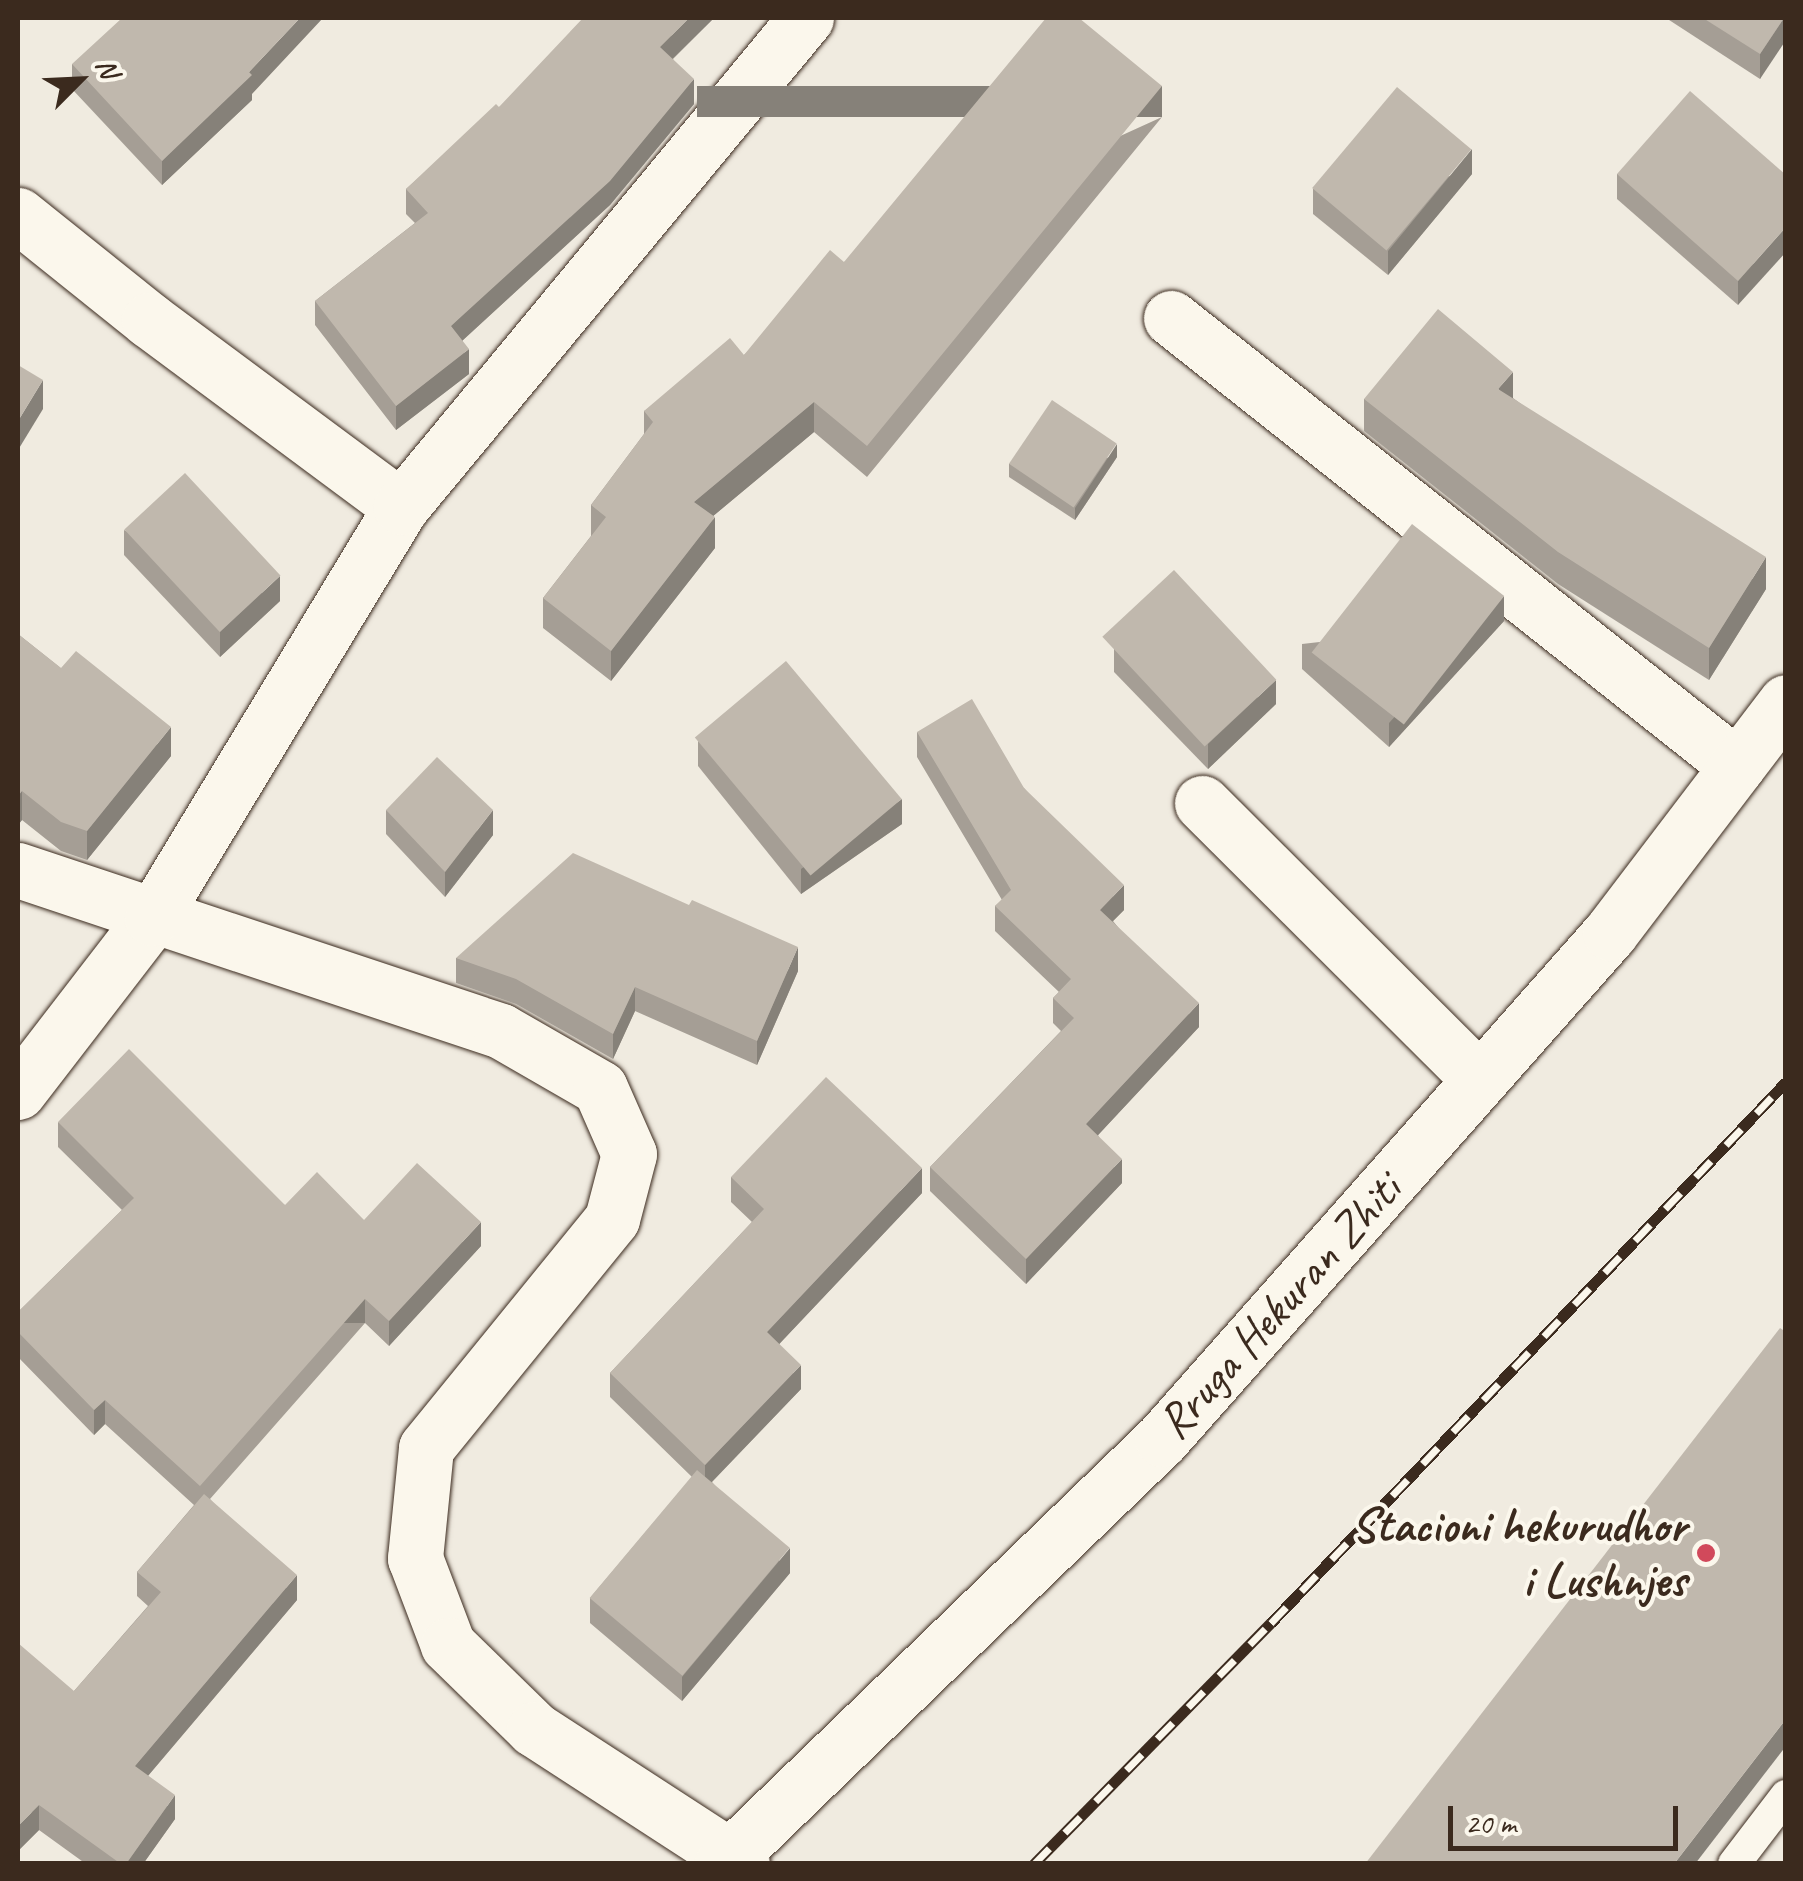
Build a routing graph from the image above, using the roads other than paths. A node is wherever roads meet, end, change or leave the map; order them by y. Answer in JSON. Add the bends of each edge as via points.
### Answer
{"nodes":[{"id":1,"x":806,"y":18,"type":"edge"},
{"id":2,"x":18,"y":214,"type":"edge"},
{"id":3,"x":1171,"y":318,"type":"dead end"},
{"id":4,"x":401,"y":506,"type":"junction"},
{"id":5,"x":1786,"y":702,"type":"edge"},
{"id":6,"x":1737,"y":766,"type":"junction"},
{"id":7,"x":1202,"y":803,"type":"dead end"},
{"id":8,"x":18,"y":870,"type":"edge"},
{"id":9,"x":152,"y":918,"type":"junction"},
{"id":10,"x":1480,"y":1080,"type":"junction"},
{"id":11,"x":18,"y":1092,"type":"edge"},
{"id":12,"x":1786,"y":1796,"type":"edge"},
{"id":13,"x":732,"y":1860,"type":"edge"},
{"id":14,"x":1734,"y":1864,"type":"edge"}],
"edges":[{"from":1,"to":4,"type":"street"},
{"from":2,"to":4,"type":"street"},
{"from":3,"to":6,"type":"street"},
{"from":4,"to":9,"type":"street"},
{"from":5,"to":6,"type":"street","name":"Rruga Hekuran Zhiti"},
{"from":6,"to":10,"type":"street","name":"Rruga Hekuran Zhiti","via":[[1610,933]]},
{"from":7,"to":10,"type":"street"},
{"from":8,"to":9,"type":"street"},
{"from":9,"to":11,"type":"street"},
{"from":9,"to":13,"type":"street","via":[[501,1031],[600,1088],[630,1154],[612,1219],[426,1448],[415,1558],[448,1645],[534,1729]]},
{"from":10,"to":13,"type":"street","name":"Rruga Hekuran Zhiti","via":[[1162,1439]]},
{"from":12,"to":14,"type":"lane"}]}
